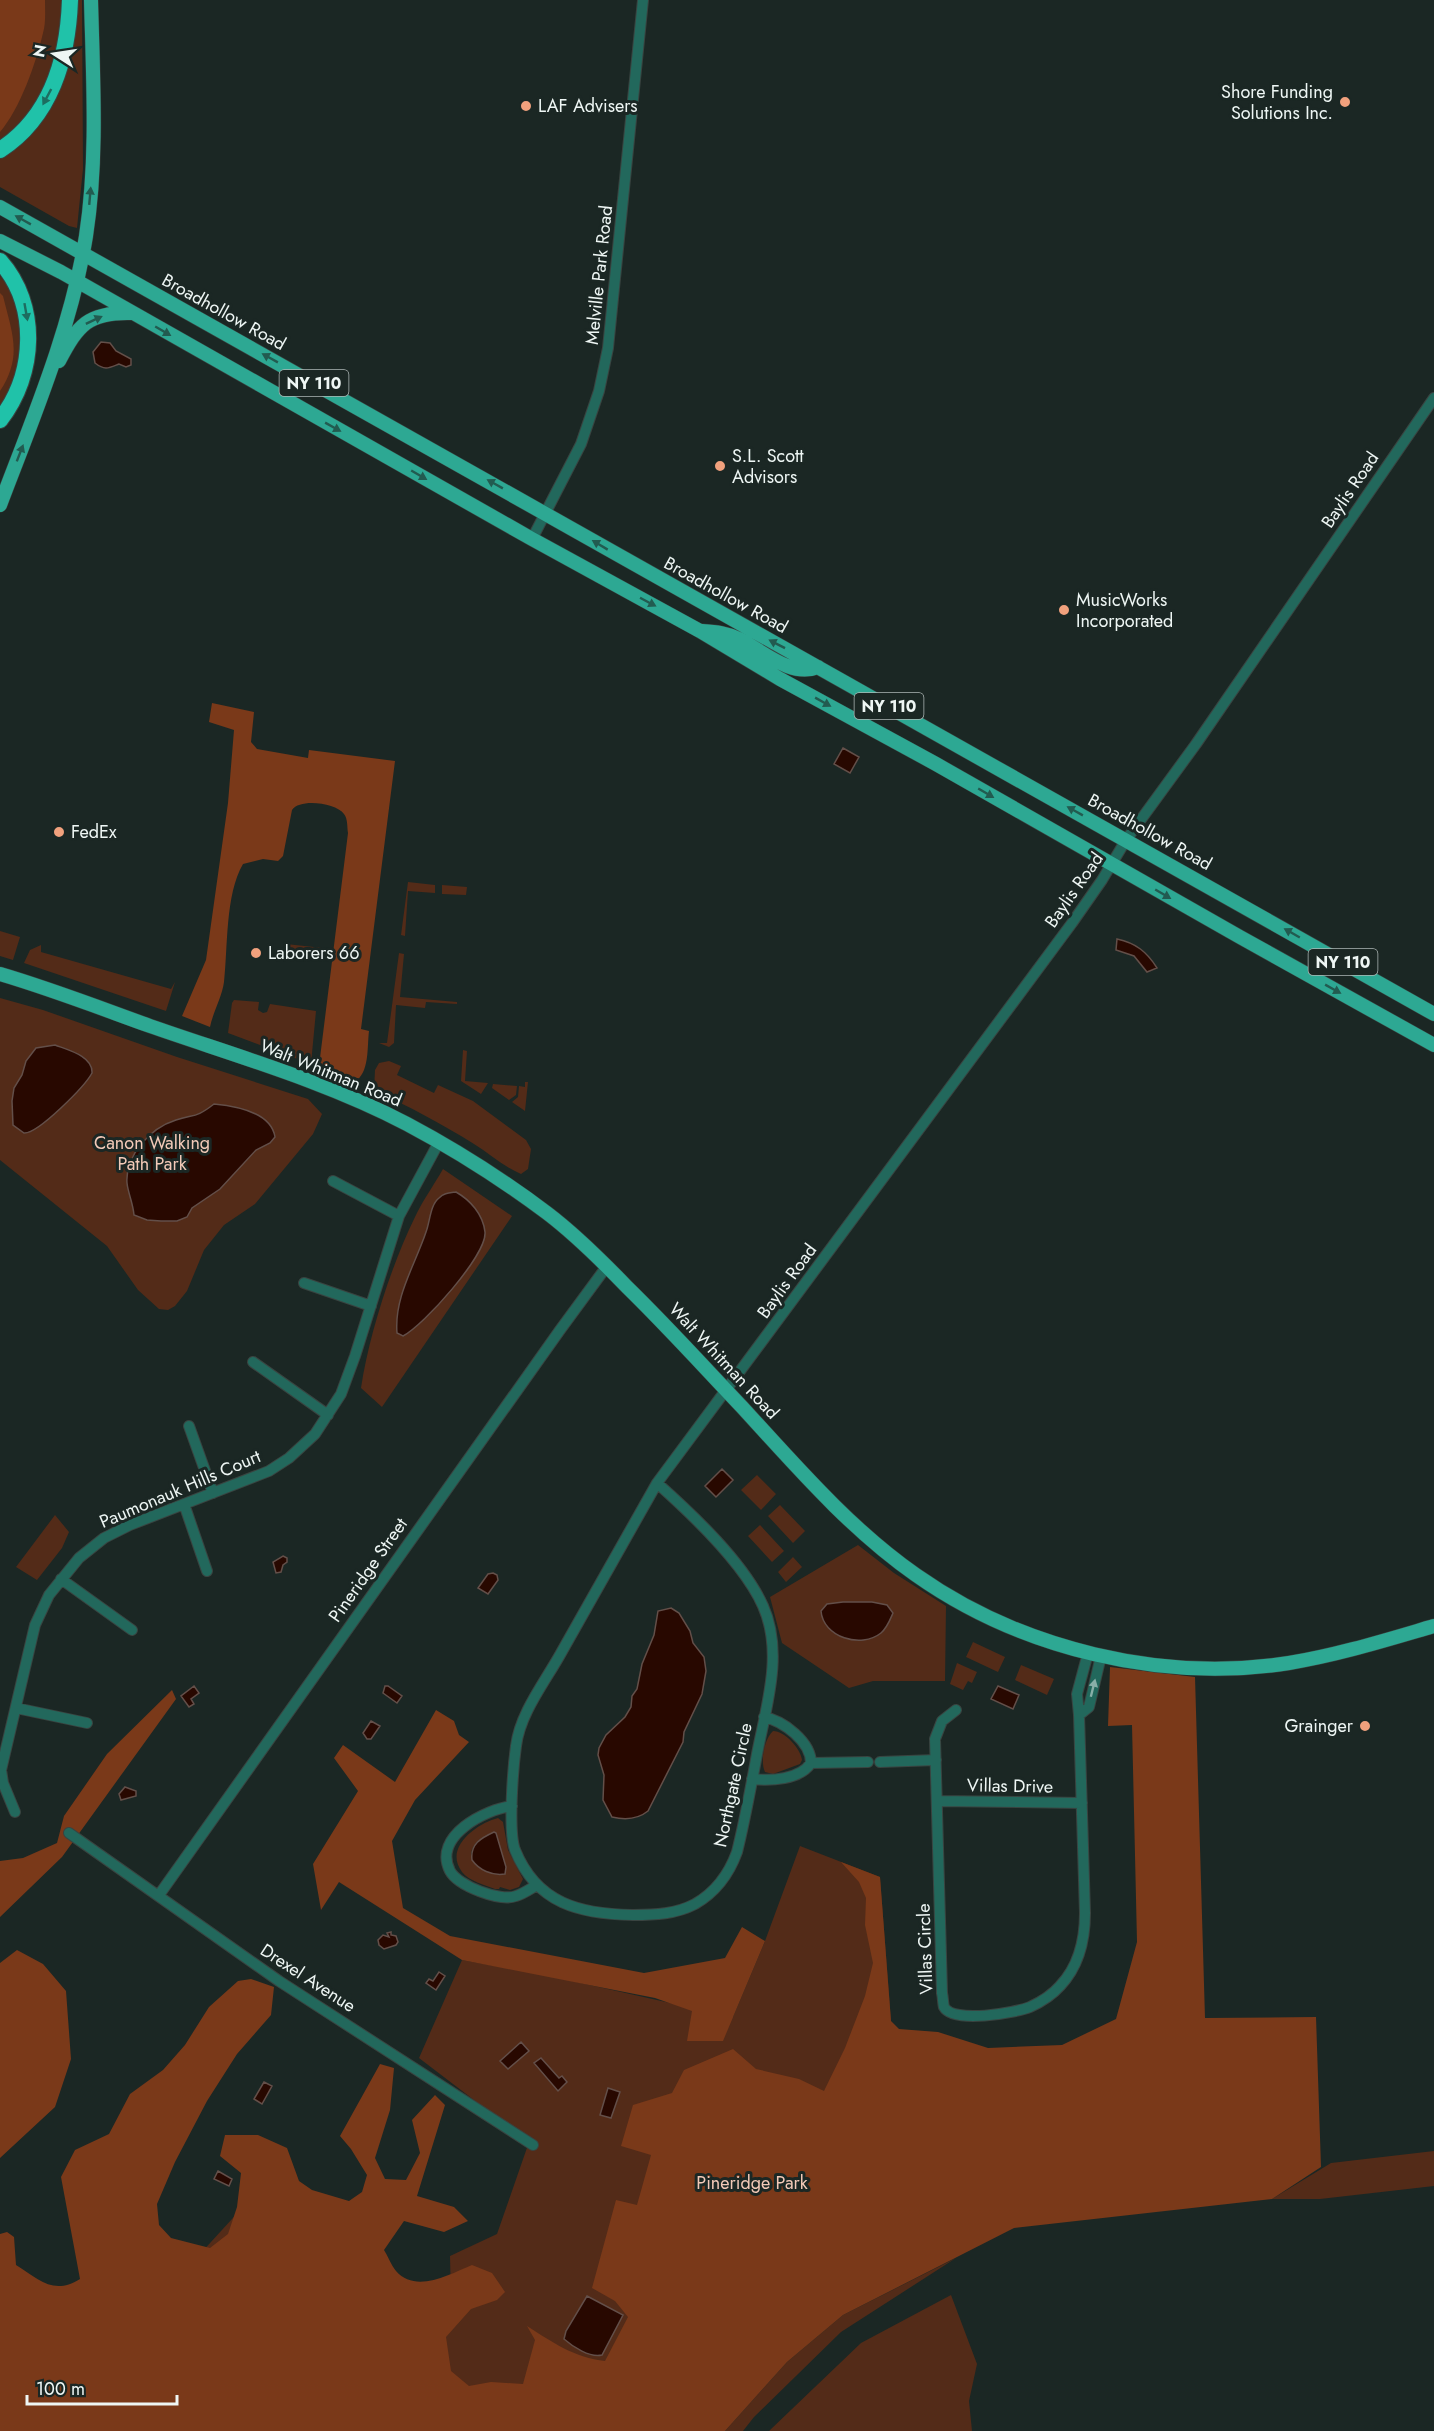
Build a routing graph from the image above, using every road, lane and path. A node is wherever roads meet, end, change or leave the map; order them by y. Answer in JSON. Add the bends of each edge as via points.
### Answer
{"nodes":[{"id":1,"x":70,"y":0,"type":"edge"},
{"id":2,"x":91,"y":0,"type":"edge"},
{"id":3,"x":643,"y":0,"type":"edge"},
{"id":4,"x":0,"y":150,"type":"edge"},
{"id":5,"x":0,"y":207,"type":"edge"},
{"id":6,"x":0,"y":241,"type":"edge"},
{"id":7,"x":82,"y":254,"type":"junction"},
{"id":8,"x":0,"y":261,"type":"edge"},
{"id":9,"x":76,"y":282,"type":"junction"},
{"id":10,"x":132,"y":314,"type":"junction"},
{"id":11,"x":1434,"y":398,"type":"edge"},
{"id":12,"x":39,"y":401,"type":"junction"},
{"id":13,"x":0,"y":420,"type":"edge"},
{"id":14,"x":0,"y":505,"type":"edge"},
{"id":15,"x":546,"y":513,"type":"junction"},
{"id":16,"x":531,"y":539,"type":"junction"},
{"id":17,"x":700,"y":631,"type":"junction"},
{"id":18,"x":818,"y":667,"type":"junction"},
{"id":19,"x":1126,"y":840,"type":"junction"},
{"id":20,"x":1112,"y":865,"type":"junction"},
{"id":21,"x":0,"y":974,"type":"edge"},
{"id":22,"x":1434,"y":1014,"type":"edge"},
{"id":23,"x":1434,"y":1045,"type":"edge"},
{"id":24,"x":439,"y":1142,"type":"junction"},
{"id":25,"x":333,"y":1181,"type":"dead end"},
{"id":26,"x":399,"y":1215,"type":"junction"},
{"id":27,"x":607,"y":1266,"type":"junction"},
{"id":28,"x":304,"y":1283,"type":"dead end"},
{"id":29,"x":371,"y":1306,"type":"junction"},
{"id":30,"x":253,"y":1362,"type":"dead end"},
{"id":31,"x":726,"y":1390,"type":"junction"},
{"id":32,"x":328,"y":1415,"type":"junction"},
{"id":33,"x":189,"y":1426,"type":"dead end"},
{"id":34,"x":657,"y":1483,"type":"junction"},
{"id":35,"x":213,"y":1493,"type":"junction"},
{"id":36,"x":184,"y":1504,"type":"junction"},
{"id":37,"x":207,"y":1571,"type":"dead end"},
{"id":38,"x":61,"y":1579,"type":"junction"},
{"id":39,"x":1434,"y":1626,"type":"edge"},
{"id":40,"x":132,"y":1630,"type":"dead end"},
{"id":41,"x":1094,"y":1654,"type":"junction"},
{"id":42,"x":16,"y":1708,"type":"junction"},
{"id":43,"x":956,"y":1710,"type":"dead end"},
{"id":44,"x":764,"y":1717,"type":"junction"},
{"id":45,"x":87,"y":1723,"type":"dead end"},
{"id":46,"x":936,"y":1760,"type":"junction"},
{"id":47,"x":868,"y":1762,"type":"dead end"},
{"id":48,"x":880,"y":1762,"type":"dead end"},
{"id":49,"x":811,"y":1763,"type":"junction"},
{"id":50,"x":1,"y":1770,"type":"edge"},
{"id":51,"x":752,"y":1779,"type":"junction"},
{"id":52,"x":937,"y":1801,"type":"junction"},
{"id":53,"x":1082,"y":1803,"type":"junction"},
{"id":54,"x":512,"y":1806,"type":"junction"},
{"id":55,"x":15,"y":1812,"type":"dead end"},
{"id":56,"x":69,"y":1833,"type":"dead end"},
{"id":57,"x":537,"y":1885,"type":"junction"},
{"id":58,"x":159,"y":1895,"type":"junction"},
{"id":59,"x":533,"y":2145,"type":"dead end"}],
"edges":[{"from":1,"to":4,"type":"highway","one_way":true,"via":[[63,58],[51,91],[34,122]]},
{"from":7,"to":2,"type":"main road","one_way":true,"via":[[93,146]]},
{"from":3,"to":15,"type":"street","name":"Melville Park Road","via":[[608,348],[581,444]]},
{"from":7,"to":5,"type":"main road","name":"Broadhollow Road","number":"NY 110","one_way":true},
{"from":6,"to":9,"type":"main road","number":"NY 110"},
{"from":7,"to":9,"type":"main road"},
{"from":15,"to":7,"type":"main road","name":"Broadhollow Road","number":"NY 110","one_way":true},
{"from":8,"to":13,"type":"highway","one_way":true,"via":[[16,282],[26,308],[28,334],[18,390]]},
{"from":9,"to":10,"type":"main road","number":"NY 110"},
{"from":9,"to":12,"type":"main road"},
{"from":12,"to":10,"type":"main road","one_way":true,"via":[[73,334],[93,319],[110,313]]},
{"from":10,"to":16,"type":"main road","number":"NY 110","one_way":true},
{"from":11,"to":19,"type":"street","name":"Baylis Road"},
{"from":14,"to":12,"type":"main road","one_way":true},
{"from":15,"to":16,"type":"street","name":"Melville Park Road"},
{"from":18,"to":15,"type":"main road","name":"Broadhollow Road","number":"NY 110","one_way":true},
{"from":16,"to":17,"type":"main road","number":"NY 110","one_way":true},
{"from":17,"to":18,"type":"main road","via":[[721,632],[796,669]]},
{"from":17,"to":20,"type":"main road","number":"NY 110","one_way":true},
{"from":19,"to":18,"type":"main road","name":"Broadhollow Road","number":"NY 110","one_way":true},
{"from":19,"to":20,"type":"street","name":"Baylis Road"},
{"from":22,"to":19,"type":"main road","name":"Broadhollow Road","number":"NY 110","one_way":true},
{"from":20,"to":23,"type":"main road","number":"NY 110","one_way":true},
{"from":20,"to":31,"type":"street","name":"Baylis Road"},
{"from":21,"to":24,"type":"main road","name":"Walt Whitman Road","via":[[218,1047],[396,1118]]},
{"from":24,"to":26,"type":"street","name":"Paumonauk Hills Court"},
{"from":24,"to":27,"type":"main road","name":"Walt Whitman Road","via":[[487,1170],[546,1213]]},
{"from":25,"to":26,"type":"street"},
{"from":26,"to":29,"type":"street","name":"Paumonauk Hills Court"},
{"from":27,"to":31,"type":"main road","name":"Walt Whitman Road"},
{"from":27,"to":58,"type":"street","name":"Pineridge Street"},
{"from":28,"to":29,"type":"street"},
{"from":29,"to":32,"type":"street","name":"Paumonauk Hills Court","via":[[341,1394]]},
{"from":30,"to":32,"type":"street"},
{"from":31,"to":34,"type":"street","name":"Northgate Circle"},
{"from":31,"to":41,"type":"main road","name":"Walt Whitman Road","via":[[864,1534],[916,1575],[983,1615]]},
{"from":32,"to":35,"type":"street","name":"Paumonauk Hills Court","via":[[315,1434],[289,1458]]},
{"from":33,"to":35,"type":"street"},
{"from":34,"to":44,"type":"street","name":"Northgate Circle","via":[[742,1571],[764,1608],[773,1644]]},
{"from":34,"to":54,"type":"street","name":"Northgate Circle","via":[[525,1716],[515,1748]]},
{"from":35,"to":36,"type":"street","name":"Paumonauk Hills Court"},
{"from":36,"to":37,"type":"street"},
{"from":36,"to":38,"type":"street","name":"Paumonauk Hills Court","via":[[104,1538]]},
{"from":38,"to":40,"type":"street"},
{"from":38,"to":42,"type":"street","name":"Paumonauk Hills Court","via":[[34,1625]]},
{"from":39,"to":41,"type":"main road","name":"Walt Whitman Road","via":[[1329,1656],[1258,1667],[1191,1668]]},
{"from":41,"to":53,"type":"street","name":"Villas Circle","via":[[1077,1694]]},
{"from":42,"to":45,"type":"street"},
{"from":42,"to":50,"type":"street","name":"Paumonauk Hills Court"},
{"from":43,"to":46,"type":"street","name":"Villas Circle","via":[[942,1721],[935,1739]]},
{"from":44,"to":49,"type":"street","via":[[775,1719],[790,1730],[808,1748]]},
{"from":44,"to":51,"type":"street","name":"Northgate Circle"},
{"from":46,"to":48,"type":"street"},
{"from":46,"to":52,"type":"street","name":"Villas Circle"},
{"from":47,"to":49,"type":"street"},
{"from":49,"to":51,"type":"street","via":[[804,1772],[766,1781]]},
{"from":50,"to":55,"type":"street","name":"Paumonauk Hills Court"},
{"from":51,"to":57,"type":"street","name":"Northgate Circle","via":[[731,1868],[697,1903],[658,1915],[614,1915],[572,1907]]},
{"from":52,"to":53,"type":"street","name":"Villas Drive"},
{"from":52,"to":53,"type":"street","name":"Villas Circle","via":[[942,1993],[944,2007],[960,2015],[999,2015],[1030,2007],[1060,1986],[1074,1966],[1085,1930]]},
{"from":54,"to":57,"type":"street","name":"Northgate Circle","via":[[514,1848]]},
{"from":54,"to":57,"type":"street","via":[[482,1815],[463,1827],[449,1847],[450,1871],[470,1887],[503,1898],[516,1897]]},
{"from":56,"to":58,"type":"street","name":"Drexel Avenue"},
{"from":58,"to":59,"type":"street","name":"Drexel Avenue","via":[[279,1981]]}]}
